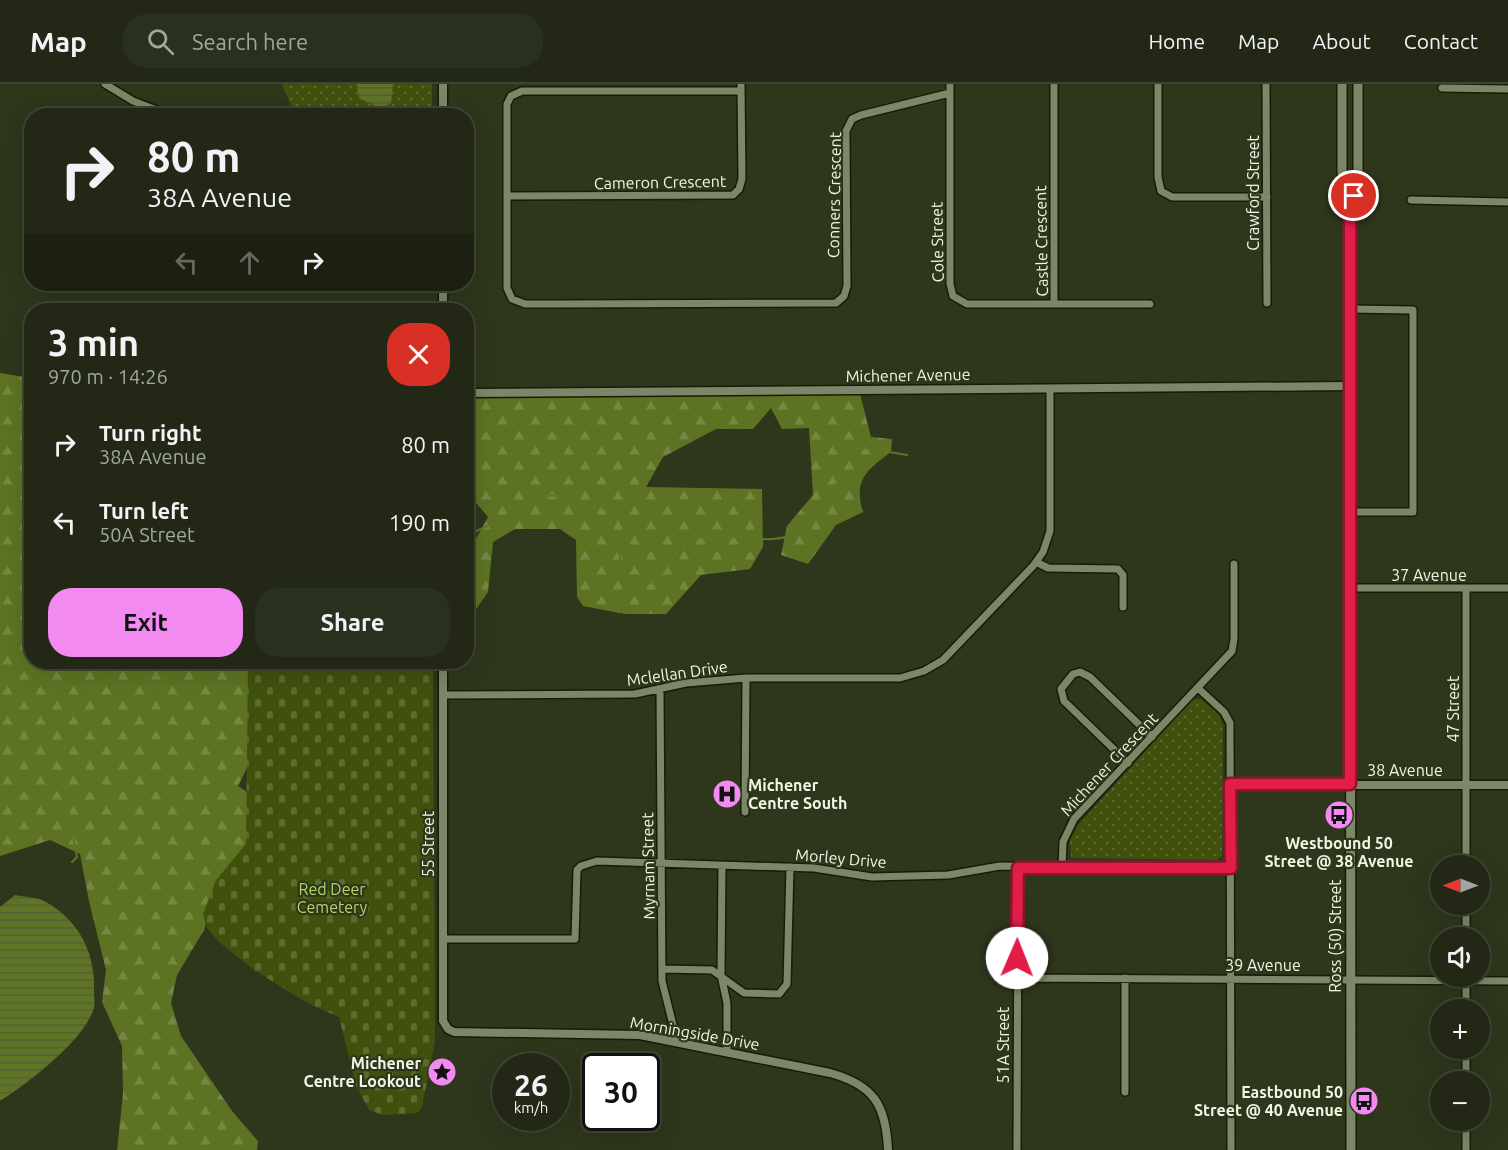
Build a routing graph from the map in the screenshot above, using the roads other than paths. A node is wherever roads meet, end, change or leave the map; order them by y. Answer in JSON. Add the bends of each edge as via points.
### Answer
{"nodes":[{"id":1,"x":105,"y":84,"type":"edge"},
{"id":2,"x":443,"y":84,"type":"edge"},
{"id":3,"x":950,"y":84,"type":"edge"},
{"id":4,"x":1054,"y":84,"type":"edge"},
{"id":5,"x":1158,"y":84,"type":"edge"},
{"id":6,"x":1266,"y":84,"type":"edge"},
{"id":7,"x":1342,"y":84,"type":"edge"},
{"id":8,"x":1358,"y":84,"type":"edge"},
{"id":9,"x":741,"y":87,"type":"edge"},
{"id":10,"x":1442,"y":88,"type":"dead end"},
{"id":11,"x":1508,"y":89,"type":"edge"},
{"id":12,"x":950,"y":93,"type":"junction"},
{"id":13,"x":151,"y":108,"type":"edge"},
{"id":14,"x":443,"y":108,"type":"edge"},
{"id":15,"x":507,"y":196,"type":"junction"},
{"id":16,"x":1267,"y":197,"type":"junction"},
{"id":17,"x":1411,"y":200,"type":"dead end"},
{"id":18,"x":1508,"y":202,"type":"edge"},
{"id":19,"x":1350,"y":218,"type":"junction"},
{"id":20,"x":841,"y":300,"type":"joint"},
{"id":21,"x":1054,"y":303,"type":"junction"},
{"id":22,"x":1267,"y":303,"type":"dead end"},
{"id":23,"x":1150,"y":304,"type":"dead end"},
{"id":24,"x":1350,"y":309,"type":"junction"},
{"id":25,"x":1350,"y":386,"type":"junction"},
{"id":26,"x":1050,"y":389,"type":"junction"},
{"id":27,"x":474,"y":393,"type":"edge"},
{"id":28,"x":1350,"y":512,"type":"junction"},
{"id":29,"x":1036,"y":562,"type":"junction"},
{"id":30,"x":1234,"y":564,"type":"dead end"},
{"id":31,"x":1350,"y":588,"type":"junction"},
{"id":32,"x":1466,"y":588,"type":"junction"},
{"id":33,"x":1508,"y":588,"type":"edge"},
{"id":34,"x":1123,"y":607,"type":"dead end"},
{"id":35,"x":443,"y":669,"type":"edge"},
{"id":36,"x":746,"y":678,"type":"junction"},
{"id":37,"x":660,"y":689,"type":"junction"},
{"id":38,"x":1199,"y":689,"type":"junction"},
{"id":39,"x":443,"y":695,"type":"junction"},
{"id":40,"x":1152,"y":737,"type":"junction"},
{"id":41,"x":1128,"y":763,"type":"junction"},
{"id":42,"x":1230,"y":784,"type":"junction"},
{"id":43,"x":1350,"y":784,"type":"junction"},
{"id":44,"x":1466,"y":785,"type":"junction"},
{"id":45,"x":1508,"y":785,"type":"edge"},
{"id":46,"x":745,"y":812,"type":"dead end"},
{"id":47,"x":1466,"y":855,"type":"edge"},
{"id":48,"x":662,"y":863,"type":"junction"},
{"id":49,"x":722,"y":866,"type":"junction"},
{"id":50,"x":790,"y":867,"type":"junction"},
{"id":51,"x":1018,"y":868,"type":"junction"},
{"id":52,"x":1062,"y":868,"type":"junction"},
{"id":53,"x":1231,"y":868,"type":"junction"},
{"id":54,"x":443,"y":939,"type":"junction"},
{"id":55,"x":662,"y":969,"type":"junction"},
{"id":56,"x":721,"y":975,"type":"junction"},
{"id":57,"x":1017,"y":978,"type":"junction"},
{"id":58,"x":1125,"y":978,"type":"junction"},
{"id":59,"x":1231,"y":979,"type":"junction"},
{"id":60,"x":1430,"y":980,"type":"edge"},
{"id":61,"x":1490,"y":980,"type":"edge"},
{"id":62,"x":1350,"y":981,"type":"junction"},
{"id":63,"x":1508,"y":981,"type":"edge"},
{"id":64,"x":446,"y":1027,"type":"joint"},
{"id":65,"x":677,"y":1041,"type":"junction"},
{"id":66,"x":727,"y":1052,"type":"junction"},
{"id":67,"x":1125,"y":1092,"type":"dead end"},
{"id":68,"x":1466,"y":1131,"type":"edge"},
{"id":69,"x":888,"y":1150,"type":"edge"},
{"id":70,"x":1017,"y":1150,"type":"edge"},
{"id":71,"x":1232,"y":1150,"type":"edge"},
{"id":72,"x":1352,"y":1150,"type":"edge"},
{"id":73,"x":1466,"y":1150,"type":"edge"}],
"edges":[{"from":1,"to":13,"type":"street"},
{"from":2,"to":14,"type":"street"},
{"from":3,"to":12,"type":"street","name":"Cole Street"},
{"from":4,"to":21,"type":"street","name":"Castle Crescent"},
{"from":5,"to":16,"type":"street","via":[[1161,191],[1172,197]]},
{"from":6,"to":16,"type":"street","name":"Crawford Street"},
{"from":7,"to":19,"type":"main road","name":"Ross (50) Street","via":[[1342,172]]},
{"from":8,"to":19,"type":"main road","name":"Ross (50) Street","via":[[1358,174]]},
{"from":9,"to":15,"type":"street","name":"Cameron Crescent","via":[[518,92],[507,104]]},
{"from":9,"to":15,"type":"street","name":"Cameron Crescent","via":[[742,179],[733,195]]},
{"from":10,"to":11,"type":"street"},
{"from":12,"to":20,"type":"street","name":"Conners Crescent","via":[[861,115],[849,123],[847,286]]},
{"from":12,"to":21,"type":"street","name":"Cole Street","via":[[953,296],[967,304]]},
{"from":15,"to":20,"type":"street","name":"Cameron Crescent","via":[[507,288],[519,303],[831,304]]},
{"from":16,"to":22,"type":"street","name":"Crawford Street"},
{"from":17,"to":18,"type":"street"},
{"from":19,"to":24,"type":"main road","name":"Ross (50) Street"},
{"from":21,"to":23,"type":"street","name":"Castle Crescent"},
{"from":24,"to":25,"type":"main road","name":"Ross (50) Street"},
{"from":24,"to":28,"type":"street","via":[[1413,310],[1413,512]]},
{"from":25,"to":26,"type":"street","name":"Michener Avenue"},
{"from":25,"to":28,"type":"main road","name":"Ross (50) Street"},
{"from":26,"to":27,"type":"street","name":"Michener Avenue"},
{"from":26,"to":29,"type":"street","via":[[1050,526]]},
{"from":28,"to":31,"type":"main road","name":"Ross (50) Street"},
{"from":29,"to":34,"type":"street","via":[[1048,568],[1120,570]]},
{"from":29,"to":36,"type":"street","via":[[932,668],[900,678]]},
{"from":30,"to":38,"type":"street","name":"Michener Crescent","via":[[1233,645],[1228,658]]},
{"from":31,"to":32,"type":"street","name":"37 Avenue"},
{"from":31,"to":43,"type":"main road","name":"Ross (50) Street"},
{"from":32,"to":33,"type":"street","name":"37 Avenue"},
{"from":32,"to":44,"type":"street","name":"47 Street"},
{"from":35,"to":39,"type":"street","name":"55 Street"},
{"from":36,"to":37,"type":"street","name":"Mclellan Drive","via":[[694,681]]},
{"from":36,"to":46,"type":"street","name":"Mclellan Drive"},
{"from":37,"to":39,"type":"street","name":"Mclellan Drive","via":[[635,694]]},
{"from":37,"to":48,"type":"street","name":"Myrnam Street"},
{"from":38,"to":40,"type":"street","name":"Michener Crescent"},
{"from":38,"to":42,"type":"street","via":[[1230,723]]},
{"from":39,"to":54,"type":"street","name":"55 Street"},
{"from":40,"to":41,"type":"street","name":"Michener Crescent"},
{"from":40,"to":41,"type":"street","via":[[1087,675],[1076,673],[1063,685],[1064,701]]},
{"from":41,"to":52,"type":"street","name":"Michener Crescent","via":[[1070,825],[1063,842]]},
{"from":42,"to":43,"type":"street","name":"38 Avenue"},
{"from":42,"to":53,"type":"street"},
{"from":43,"to":44,"type":"street","name":"38 Avenue"},
{"from":43,"to":62,"type":"main road","name":"Ross (50) Street"},
{"from":44,"to":45,"type":"street","name":"38 Avenue"},
{"from":44,"to":47,"type":"street","name":"47 Street"},
{"from":48,"to":49,"type":"street","name":"Morley Drive"},
{"from":48,"to":54,"type":"street","name":"Morley Drive","via":[[597,861],[579,867],[575,939]]},
{"from":48,"to":55,"type":"street","name":"Myrnam Street"},
{"from":49,"to":50,"type":"street","name":"Morley Drive"},
{"from":49,"to":56,"type":"street"},
{"from":50,"to":51,"type":"street","name":"Morley Drive","via":[[872,876],[931,876],[1000,866]]},
{"from":50,"to":56,"type":"street","via":[[787,984],[778,994],[744,993]]},
{"from":51,"to":52,"type":"street","name":"Morley Drive"},
{"from":51,"to":57,"type":"street","name":"51A Street"},
{"from":52,"to":53,"type":"street","name":"Morley Drive"},
{"from":53,"to":59,"type":"street"},
{"from":54,"to":64,"type":"street","name":"55 Street"},
{"from":55,"to":56,"type":"street","via":[[709,969]]},
{"from":55,"to":65,"type":"street","name":"Myrnam Street"},
{"from":56,"to":66,"type":"street","via":[[727,1003]]},
{"from":57,"to":58,"type":"street","name":"39 Avenue"},
{"from":57,"to":70,"type":"street","name":"51A Street"},
{"from":58,"to":59,"type":"street","name":"39 Avenue"},
{"from":58,"to":67,"type":"street"},
{"from":59,"to":62,"type":"street","name":"39 Avenue"},
{"from":59,"to":71,"type":"street"},
{"from":60,"to":62,"type":"street","name":"39 Avenue"},
{"from":61,"to":63,"type":"street","name":"39 Avenue"},
{"from":62,"to":72,"type":"main road","name":"Ross (50) Street"},
{"from":64,"to":65,"type":"street","name":"Morningside Drive","via":[[454,1032],[640,1035]]},
{"from":65,"to":66,"type":"street","name":"Morningside Drive"},
{"from":66,"to":69,"type":"street","name":"Morningside Drive","via":[[830,1072],[864,1087],[882,1110]]},
{"from":68,"to":73,"type":"street"}]}
